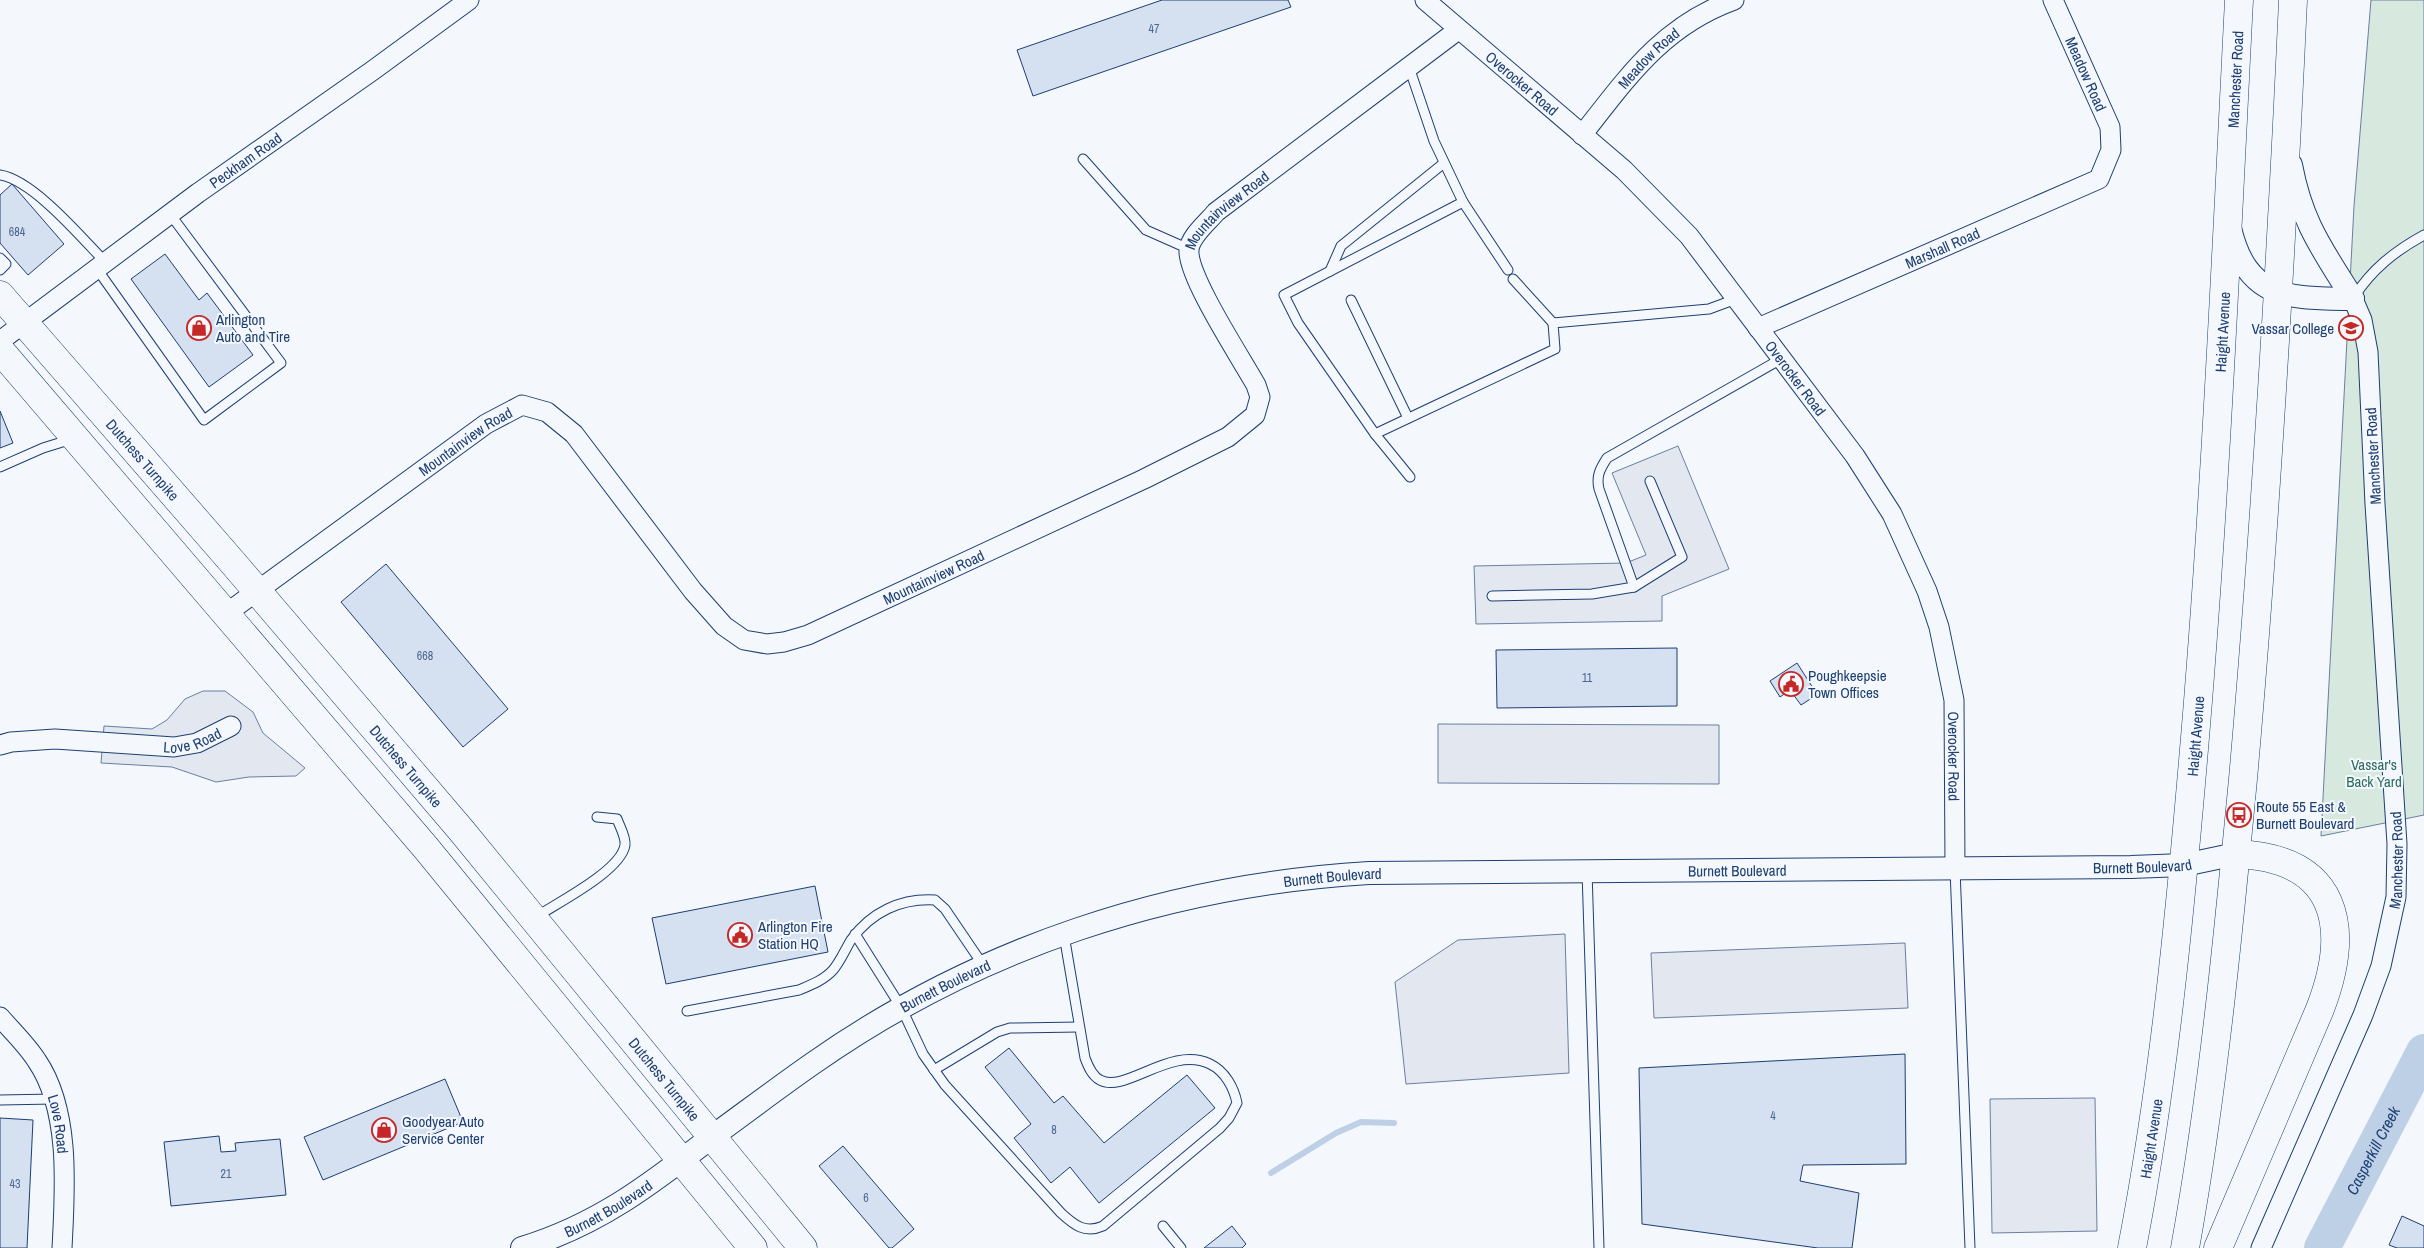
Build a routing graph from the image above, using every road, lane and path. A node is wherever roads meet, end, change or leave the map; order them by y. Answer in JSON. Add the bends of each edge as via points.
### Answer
{"nodes":[{"id":1,"x":469,"y":0,"type":"edge"},
{"id":2,"x":1426,"y":0,"type":"edge"},
{"id":3,"x":1734,"y":0,"type":"edge"},
{"id":4,"x":2053,"y":0,"type":"edge"},
{"id":5,"x":2239,"y":0,"type":"edge"},
{"id":6,"x":2294,"y":0,"type":"edge"},
{"id":7,"x":1458,"y":30,"type":"junction"},
{"id":8,"x":1408,"y":67,"type":"junction"},
{"id":9,"x":2287,"y":134,"type":"junction"},
{"id":10,"x":1582,"y":135,"type":"junction"},
{"id":11,"x":2111,"y":150,"type":"joint"},
{"id":12,"x":1083,"y":159,"type":"dead end"},
{"id":13,"x":1444,"y":163,"type":"junction"},
{"id":14,"x":0,"y":175,"type":"edge"},
{"id":15,"x":1463,"y":202,"type":"junction"},
{"id":16,"x":170,"y":214,"type":"junction"},
{"id":17,"x":2228,"y":220,"type":"junction"},
{"id":18,"x":2424,"y":235,"type":"edge"},
{"id":19,"x":1189,"y":249,"type":"junction"},
{"id":20,"x":0,"y":258,"type":"edge"},
{"id":21,"x":101,"y":266,"type":"junction"},
{"id":22,"x":0,"y":270,"type":"edge"},
{"id":23,"x":1508,"y":270,"type":"dead end"},
{"id":24,"x":1330,"y":271,"type":"junction"},
{"id":25,"x":1513,"y":280,"type":"dead end"},
{"id":26,"x":2278,"y":294,"type":"junction"},
{"id":27,"x":0,"y":295,"type":"edge"},
{"id":28,"x":1736,"y":299,"type":"junction"},
{"id":29,"x":2353,"y":299,"type":"junction"},
{"id":30,"x":1351,"y":300,"type":"dead end"},
{"id":31,"x":26,"y":323,"type":"junction"},
{"id":32,"x":1553,"y":323,"type":"junction"},
{"id":33,"x":1758,"y":328,"type":"junction"},
{"id":34,"x":0,"y":341,"type":"edge"},
{"id":35,"x":0,"y":350,"type":"edge"},
{"id":36,"x":1781,"y":359,"type":"junction"},
{"id":37,"x":1408,"y":418,"type":"junction"},
{"id":38,"x":1375,"y":434,"type":"junction"},
{"id":39,"x":75,"y":438,"type":"junction"},
{"id":40,"x":0,"y":467,"type":"edge"},
{"id":41,"x":1410,"y":477,"type":"dead end"},
{"id":42,"x":1650,"y":481,"type":"dead end"},
{"id":43,"x":1634,"y":587,"type":"junction"},
{"id":44,"x":257,"y":591,"type":"junction"},
{"id":45,"x":1492,"y":596,"type":"dead end"},
{"id":46,"x":227,"y":613,"type":"junction"},
{"id":47,"x":231,"y":726,"type":"dead end"},
{"id":48,"x":0,"y":745,"type":"edge"},
{"id":49,"x":597,"y":817,"type":"dead end"},
{"id":50,"x":2236,"y":854,"type":"junction"},
{"id":51,"x":2184,"y":865,"type":"junction"},
{"id":52,"x":1955,"y":868,"type":"junction"},
{"id":53,"x":1587,"y":870,"type":"junction"},
{"id":54,"x":534,"y":918,"type":"junction"},
{"id":55,"x":1064,"y":933,"type":"junction"},
{"id":56,"x":855,"y":934,"type":"junction"},
{"id":57,"x":983,"y":966,"type":"junction"},
{"id":58,"x":901,"y":1008,"type":"junction"},
{"id":59,"x":687,"y":1012,"type":"dead end"},
{"id":60,"x":0,"y":1017,"type":"edge"},
{"id":61,"x":1079,"y":1027,"type":"junction"},
{"id":62,"x":934,"y":1070,"type":"junction"},
{"id":63,"x":54,"y":1099,"type":"junction"},
{"id":64,"x":0,"y":1100,"type":"edge"},
{"id":65,"x":711,"y":1138,"type":"junction"},
{"id":66,"x":681,"y":1161,"type":"junction"},
{"id":67,"x":1163,"y":1226,"type":"dead end"},
{"id":68,"x":751,"y":1247,"type":"edge"},
{"id":69,"x":62,"y":1248,"type":"edge"},
{"id":70,"x":522,"y":1248,"type":"edge"},
{"id":71,"x":803,"y":1248,"type":"edge"},
{"id":72,"x":1181,"y":1248,"type":"edge"},
{"id":73,"x":1599,"y":1248,"type":"edge"},
{"id":74,"x":1970,"y":1248,"type":"edge"},
{"id":75,"x":2132,"y":1248,"type":"edge"},
{"id":76,"x":2185,"y":1248,"type":"edge"},
{"id":77,"x":2218,"y":1248,"type":"edge"},
{"id":78,"x":2261,"y":1248,"type":"edge"}],
"edges":[{"from":1,"to":16,"type":"street","name":"Peckham Road"},
{"from":2,"to":7,"type":"street","name":"Overocker Road"},
{"from":3,"to":10,"type":"street","name":"Meadow Road","via":[[1669,34],[1640,63]]},
{"from":4,"to":11,"type":"street","name":"Meadow Road","via":[[2110,127]]},
{"from":5,"to":17,"type":"main road","name":"Manchester Road"},
{"from":6,"to":9,"type":"main road"},
{"from":7,"to":8,"type":"street","name":"Mountainview Road"},
{"from":7,"to":10,"type":"street","name":"Overocker Road"},
{"from":8,"to":13,"type":"lane"},
{"from":8,"to":19,"type":"street","name":"Mountainview Road","via":[[1216,212],[1195,236]]},
{"from":9,"to":26,"type":"main road"},
{"from":9,"to":29,"type":"street","via":[[2293,178],[2309,227]]},
{"from":10,"to":28,"type":"street","name":"Overocker Road","via":[[1624,170],[1689,236]]},
{"from":11,"to":33,"type":"street","name":"Marshall Road","via":[[2099,179]]},
{"from":12,"to":19,"type":"lane","via":[[1146,230]]},
{"from":13,"to":15,"type":"lane"},
{"from":13,"to":24,"type":"lane","via":[[1341,246]]},
{"from":14,"to":21,"type":"lane","via":[[11,176],[28,188]]},
{"from":15,"to":23,"type":"lane"},
{"from":15,"to":24,"type":"lane"},
{"from":16,"to":21,"type":"street","name":"Peckham Road"},
{"from":16,"to":21,"type":"lane","via":[[281,363],[204,420]]},
{"from":17,"to":26,"type":"street","via":[[2235,244],[2248,269]]},
{"from":17,"to":51,"type":"main road","name":"Haight Avenue","via":[[2209,553]]},
{"from":18,"to":29,"type":"lane","via":[[2374,270]]},
{"from":19,"to":44,"type":"street","name":"Mountainview Road","via":[[1194,276],[1256,385],[1260,397],[1255,415],[1228,438],[1144,480],[808,635],[767,644],[744,640],[724,626],[693,591],[574,434],[547,412],[522,405],[486,424]]},
{"from":20,"to":22,"type":"lane","via":[[6,264]]},
{"from":21,"to":31,"type":"street","name":"Peckham Road"},
{"from":24,"to":38,"type":"lane","via":[[1284,295],[1298,323]]},
{"from":25,"to":32,"type":"lane"},
{"from":26,"to":29,"type":"street"},
{"from":26,"to":50,"type":"main road","via":[[2262,557]]},
{"from":27,"to":31,"type":"main road","name":"Dutchess Turnpike"},
{"from":28,"to":32,"type":"lane","via":[[1709,309]]},
{"from":28,"to":33,"type":"street","name":"Overocker Road"},
{"from":29,"to":78,"type":"street","name":"Manchester Road","via":[[2362,320],[2368,352],[2398,844],[2396,897],[2388,943],[2372,990]]},
{"from":30,"to":37,"type":"lane"},
{"from":31,"to":34,"type":"street","name":"Peckham Road"},
{"from":31,"to":44,"type":"main road","name":"Dutchess Turnpike"},
{"from":32,"to":37,"type":"lane","via":[[1554,348]]},
{"from":33,"to":36,"type":"street","name":"Overocker Road"},
{"from":35,"to":39,"type":"main road"},
{"from":36,"to":43,"type":"lane","via":[[1607,458],[1597,479],[1599,489]]},
{"from":36,"to":52,"type":"street","name":"Overocker Road","via":[[1855,456],[1892,514],[1927,591],[1939,627],[1954,700]]},
{"from":37,"to":38,"type":"lane"},
{"from":38,"to":41,"type":"lane"},
{"from":39,"to":40,"type":"lane"},
{"from":39,"to":46,"type":"main road"},
{"from":42,"to":43,"type":"lane","via":[[1682,557]]},
{"from":43,"to":45,"type":"lane","via":[[1592,594]]},
{"from":44,"to":46,"type":"street","name":"Mountainview Road"},
{"from":44,"to":54,"type":"main road","name":"Dutchess Turnpike"},
{"from":46,"to":66,"type":"main road","via":[[426,848]]},
{"from":47,"to":48,"type":"street","name":"Love Road","via":[[197,743],[174,747],[55,739]]},
{"from":49,"to":54,"type":"lane","via":[[617,819],[625,844],[619,859]]},
{"from":50,"to":51,"type":"street","name":"Burnett Boulevard"},
{"from":50,"to":76,"type":"main road","via":[[2210,1088]]},
{"from":50,"to":77,"type":"main road","via":[[2279,860],[2291,864],[2312,879],[2331,909],[2336,945],[2332,975],[2320,1009]]},
{"from":51,"to":52,"type":"street","name":"Burnett Boulevard"},
{"from":51,"to":75,"type":"main road","name":"Haight Avenue","via":[[2161,1075]]},
{"from":52,"to":53,"type":"street","name":"Burnett Boulevard"},
{"from":52,"to":74,"type":"lane"},
{"from":53,"to":55,"type":"street","name":"Burnett Boulevard","via":[[1395,872],[1294,879],[1176,900]]},
{"from":53,"to":73,"type":"lane"},
{"from":54,"to":65,"type":"main road","name":"Dutchess Turnpike"},
{"from":55,"to":57,"type":"street","name":"Burnett Boulevard"},
{"from":55,"to":61,"type":"lane"},
{"from":56,"to":57,"type":"lane","via":[[872,917],[891,906],[935,900],[945,909]]},
{"from":56,"to":58,"type":"lane"},
{"from":56,"to":59,"type":"lane","via":[[833,970],[811,985]]},
{"from":57,"to":58,"type":"street","name":"Burnett Boulevard"},
{"from":58,"to":62,"type":"lane"},
{"from":58,"to":65,"type":"street","name":"Burnett Boulevard","via":[[814,1062]]},
{"from":60,"to":63,"type":"street","name":"Love Road","via":[[38,1062]]},
{"from":61,"to":62,"type":"lane","via":[[1010,1028],[997,1032]]},
{"from":61,"to":62,"type":"lane","via":[[1085,1058],[1100,1080],[1114,1082],[1189,1058],[1204,1061],[1220,1070],[1237,1103],[1220,1128],[1103,1226],[1091,1230],[1080,1228],[1061,1213]]},
{"from":63,"to":64,"type":"lane"},
{"from":63,"to":69,"type":"street","name":"Love Road","via":[[66,1168]]},
{"from":65,"to":66,"type":"street","name":"Burnett Boulevard"},
{"from":65,"to":71,"type":"main road","name":"Dutchess Turnpike"},
{"from":66,"to":68,"type":"main road"},
{"from":66,"to":70,"type":"street","name":"Burnett Boulevard","via":[[606,1213],[568,1232]]},
{"from":67,"to":72,"type":"lane"}]}
